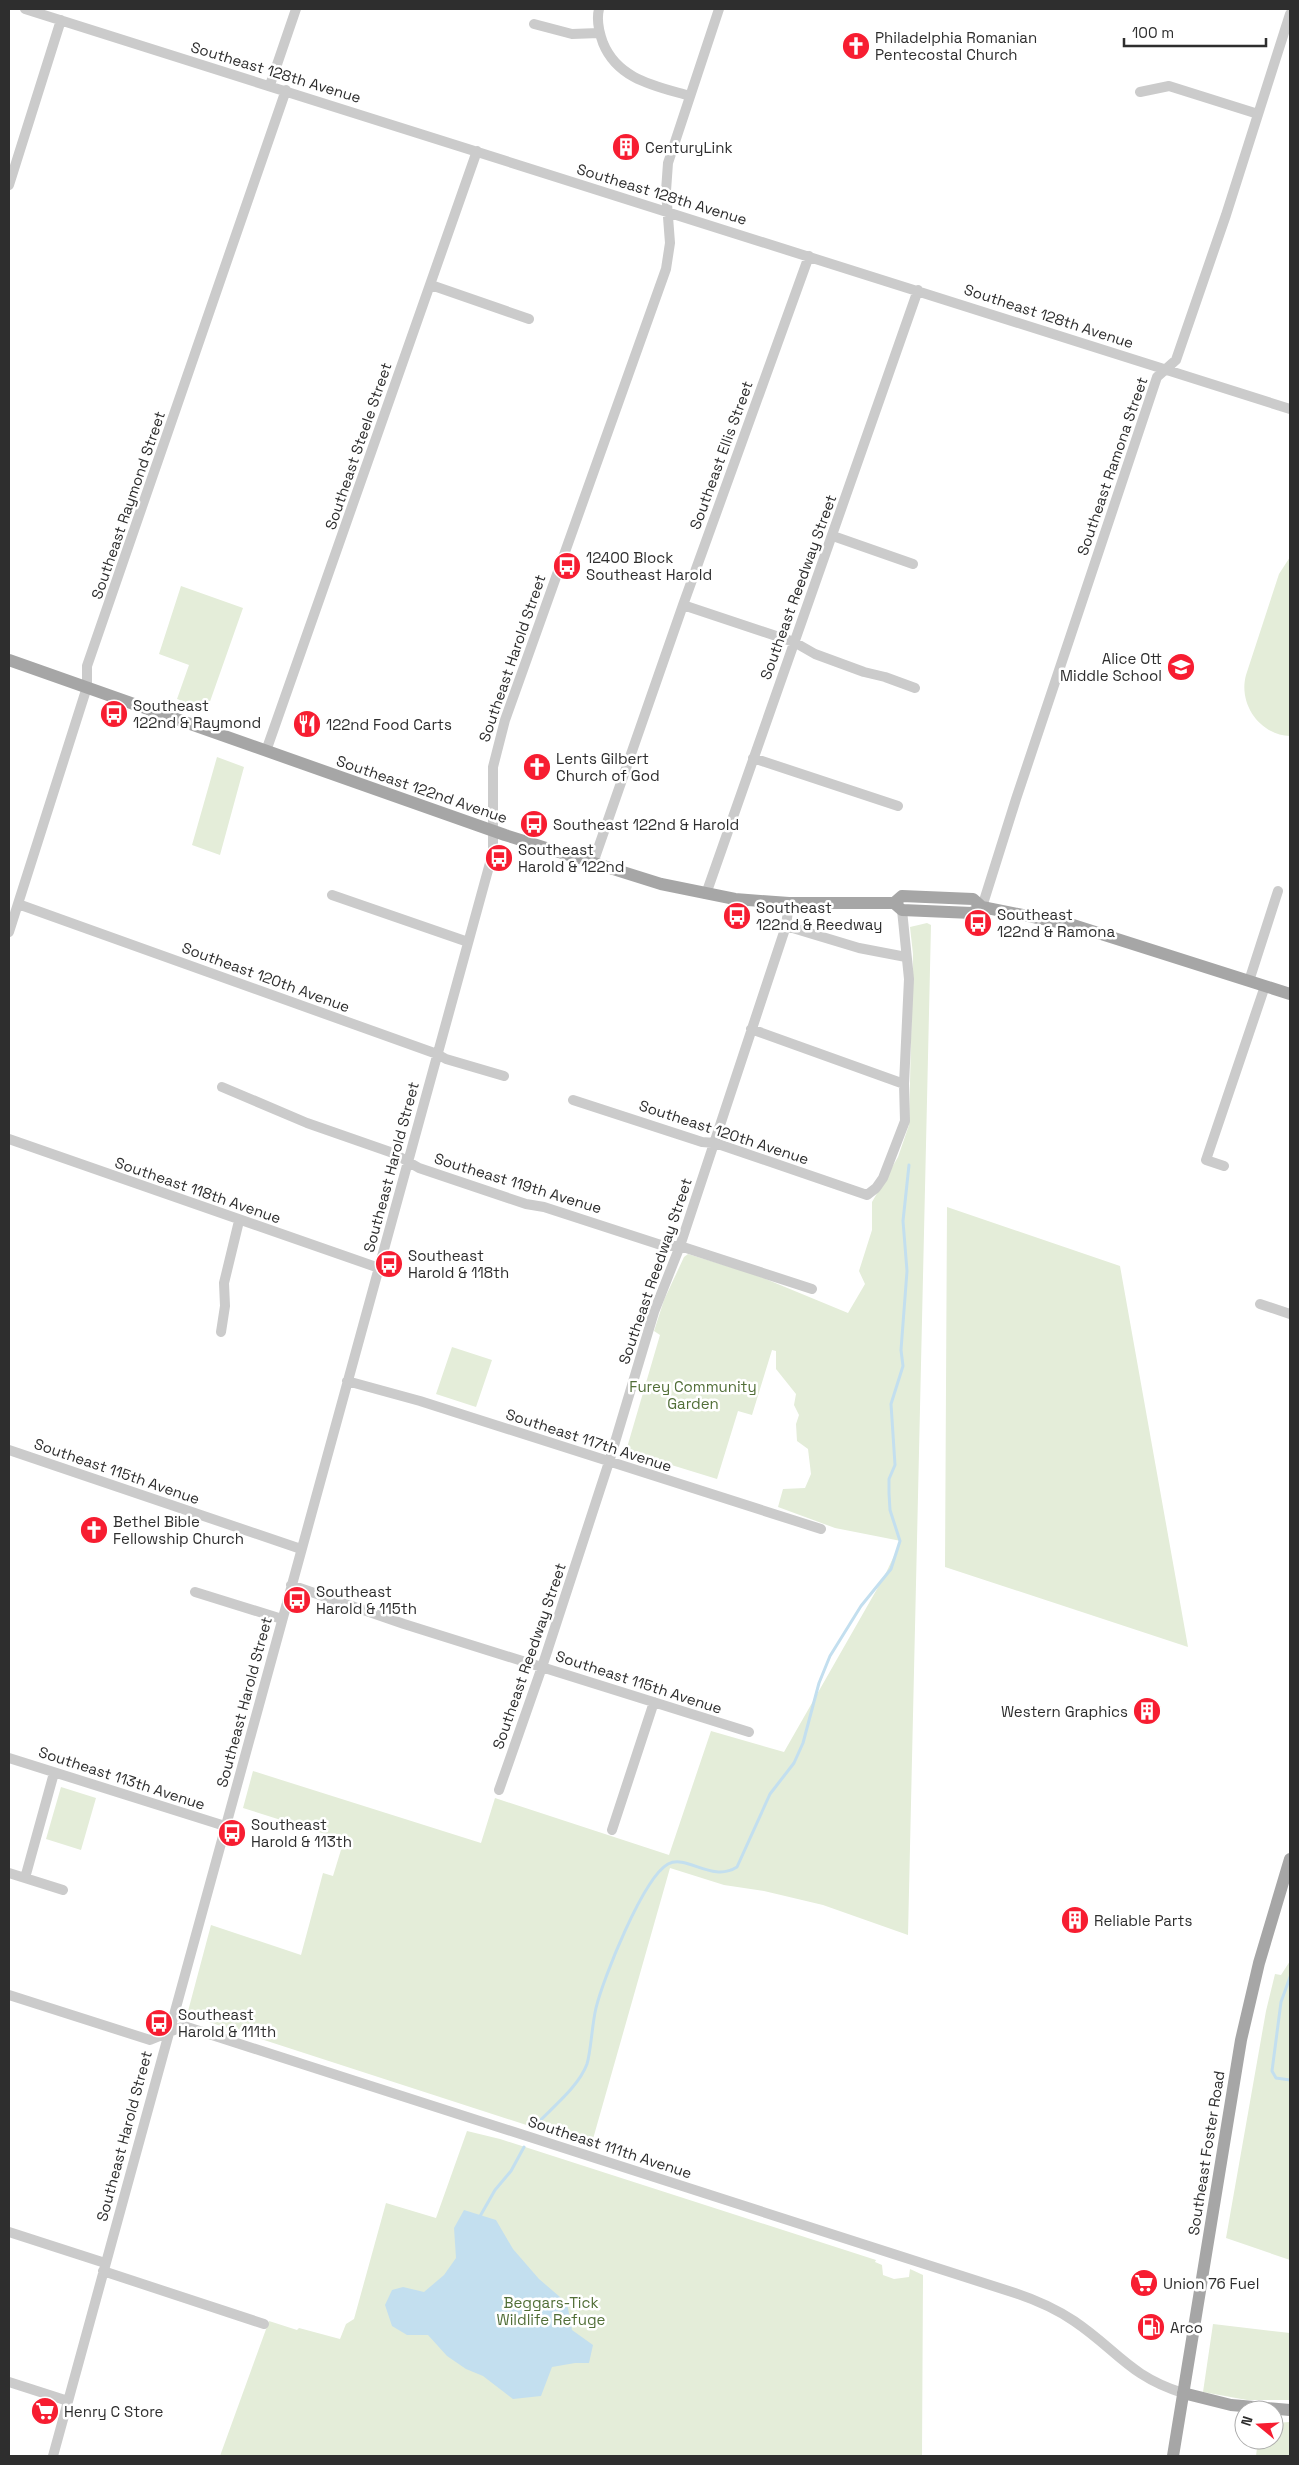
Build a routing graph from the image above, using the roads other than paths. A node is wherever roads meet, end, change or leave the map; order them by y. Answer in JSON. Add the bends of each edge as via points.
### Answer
{"nodes":[{"id":1,"x":25,"y":9,"type":"edge"},
{"id":2,"x":296,"y":9,"type":"edge"},
{"id":3,"x":599,"y":9,"type":"edge"},
{"id":4,"x":719,"y":9,"type":"edge"},
{"id":5,"x":1290,"y":14,"type":"edge"},
{"id":6,"x":61,"y":20,"type":"junction"},
{"id":7,"x":534,"y":24,"type":"dead end"},
{"id":8,"x":599,"y":33,"type":"junction"},
{"id":9,"x":270,"y":85,"type":"junction"},
{"id":10,"x":286,"y":90,"type":"junction"},
{"id":11,"x":1140,"y":92,"type":"dead end"},
{"id":12,"x":690,"y":96,"type":"junction"},
{"id":13,"x":1258,"y":114,"type":"junction"},
{"id":14,"x":477,"y":152,"type":"junction"},
{"id":15,"x":9,"y":185,"type":"edge"},
{"id":16,"x":668,"y":212,"type":"junction"},
{"id":17,"x":809,"y":256,"type":"junction"},
{"id":18,"x":431,"y":285,"type":"junction"},
{"id":19,"x":918,"y":290,"type":"junction"},
{"id":20,"x":528,"y":319,"type":"dead end"},
{"id":21,"x":1166,"y":369,"type":"junction"},
{"id":22,"x":1290,"y":409,"type":"edge"},
{"id":23,"x":833,"y":536,"type":"junction"},
{"id":24,"x":912,"y":564,"type":"dead end"},
{"id":25,"x":683,"y":605,"type":"junction"},
{"id":26,"x":794,"y":642,"type":"junction"},
{"id":27,"x":9,"y":660,"type":"edge"},
{"id":28,"x":88,"y":687,"type":"junction"},
{"id":29,"x":915,"y":688,"type":"dead end"},
{"id":30,"x":266,"y":751,"type":"junction"},
{"id":31,"x":753,"y":758,"type":"junction"},
{"id":32,"x":898,"y":806,"type":"dead end"},
{"id":33,"x":493,"y":831,"type":"junction"},
{"id":34,"x":593,"y":863,"type":"junction"},
{"id":35,"x":1278,"y":891,"type":"dead end"},
{"id":36,"x":706,"y":894,"type":"junction"},
{"id":37,"x":332,"y":895,"type":"dead end"},
{"id":38,"x":789,"y":903,"type":"junction"},
{"id":39,"x":18,"y":904,"type":"junction"},
{"id":40,"x":898,"y":907,"type":"junction"},
{"id":41,"x":982,"y":907,"type":"junction"},
{"id":42,"x":786,"y":926,"type":"junction"},
{"id":43,"x":9,"y":932,"type":"edge"},
{"id":44,"x":468,"y":942,"type":"junction"},
{"id":45,"x":906,"y":957,"type":"junction"},
{"id":46,"x":1249,"y":980,"type":"junction"},
{"id":47,"x":1265,"y":986,"type":"junction"},
{"id":48,"x":1290,"y":994,"type":"edge"},
{"id":49,"x":751,"y":1030,"type":"junction"},
{"id":50,"x":437,"y":1054,"type":"junction"},
{"id":51,"x":504,"y":1076,"type":"dead end"},
{"id":52,"x":904,"y":1084,"type":"junction"},
{"id":53,"x":222,"y":1087,"type":"dead end"},
{"id":54,"x":573,"y":1100,"type":"dead end"},
{"id":55,"x":9,"y":1140,"type":"edge"},
{"id":56,"x":715,"y":1143,"type":"junction"},
{"id":57,"x":408,"y":1162,"type":"junction"},
{"id":58,"x":1224,"y":1166,"type":"dead end"},
{"id":59,"x":239,"y":1221,"type":"junction"},
{"id":60,"x":680,"y":1246,"type":"junction"},
{"id":61,"x":378,"y":1268,"type":"junction"},
{"id":62,"x":812,"y":1289,"type":"dead end"},
{"id":63,"x":1260,"y":1304,"type":"dead end"},
{"id":64,"x":1290,"y":1314,"type":"edge"},
{"id":65,"x":221,"y":1332,"type":"dead end"},
{"id":66,"x":347,"y":1381,"type":"junction"},
{"id":67,"x":9,"y":1450,"type":"edge"},
{"id":68,"x":609,"y":1462,"type":"junction"},
{"id":69,"x":821,"y":1530,"type":"dead end"},
{"id":70,"x":302,"y":1549,"type":"junction"},
{"id":71,"x":292,"y":1585,"type":"junction"},
{"id":72,"x":195,"y":1592,"type":"dead end"},
{"id":73,"x":282,"y":1619,"type":"junction"},
{"id":74,"x":542,"y":1667,"type":"junction"},
{"id":75,"x":654,"y":1702,"type":"junction"},
{"id":76,"x":749,"y":1732,"type":"dead end"},
{"id":77,"x":9,"y":1758,"type":"edge"},
{"id":78,"x":54,"y":1773,"type":"junction"},
{"id":79,"x":499,"y":1790,"type":"dead end"},
{"id":80,"x":226,"y":1826,"type":"junction"},
{"id":81,"x":612,"y":1830,"type":"dead end"},
{"id":82,"x":1290,"y":1859,"type":"edge"},
{"id":83,"x":9,"y":1873,"type":"edge"},
{"id":84,"x":25,"y":1878,"type":"junction"},
{"id":85,"x":63,"y":1890,"type":"dead end"},
{"id":86,"x":9,"y":1995,"type":"edge"},
{"id":87,"x":168,"y":2033,"type":"junction"},
{"id":88,"x":9,"y":2232,"type":"edge"},
{"id":89,"x":104,"y":2267,"type":"junction"},
{"id":90,"x":264,"y":2324,"type":"dead end"},
{"id":91,"x":9,"y":2382,"type":"edge"},
{"id":92,"x":1183,"y":2393,"type":"junction"},
{"id":93,"x":68,"y":2401,"type":"junction"},
{"id":94,"x":1290,"y":2410,"type":"edge"},
{"id":95,"x":53,"y":2456,"type":"edge"},
{"id":96,"x":1173,"y":2456,"type":"edge"}],
"edges":[{"from":1,"to":6,"type":"street","name":"Southeast 128th Avenue"},
{"from":2,"to":9,"type":"street"},
{"from":3,"to":8,"type":"street"},
{"from":4,"to":12,"type":"street","name":"Southeast Harold Street"},
{"from":5,"to":13,"type":"street","name":"Southeast Ramona Street"},
{"from":6,"to":9,"type":"street","name":"Southeast 128th Avenue"},
{"from":6,"to":15,"type":"street"},
{"from":7,"to":8,"type":"street","via":[[572,34]]},
{"from":8,"to":12,"type":"street","via":[[610,57],[623,71],[647,83]]},
{"from":9,"to":10,"type":"street","name":"Southeast 128th Avenue"},
{"from":10,"to":14,"type":"street","name":"Southeast 128th Avenue"},
{"from":10,"to":28,"type":"street","name":"Southeast Raymond Street","via":[[87,666]]},
{"from":11,"to":13,"type":"street","via":[[1169,86]]},
{"from":12,"to":16,"type":"street","name":"Southeast Harold Street","via":[[668,163]]},
{"from":13,"to":21,"type":"street","name":"Southeast Ramona Street","via":[[1176,360]]},
{"from":14,"to":16,"type":"street","name":"Southeast 128th Avenue"},
{"from":14,"to":18,"type":"street","name":"Southeast Steele Street"},
{"from":16,"to":17,"type":"street","name":"Southeast 128th Avenue"},
{"from":16,"to":33,"type":"street","name":"Southeast Harold Street","via":[[670,249],[664,277],[496,750]]},
{"from":17,"to":19,"type":"street","name":"Southeast 128th Avenue"},
{"from":17,"to":25,"type":"street","name":"Southeast Ellis Street"},
{"from":18,"to":20,"type":"street"},
{"from":18,"to":30,"type":"street","name":"Southeast Steele Street"},
{"from":19,"to":21,"type":"street","name":"Southeast 128th Avenue"},
{"from":19,"to":23,"type":"street","name":"Southeast Reedway Street"},
{"from":21,"to":22,"type":"street","name":"Southeast 128th Avenue"},
{"from":21,"to":41,"type":"street","name":"Southeast Ramona Street","via":[[1157,377]]},
{"from":23,"to":24,"type":"street"},
{"from":23,"to":26,"type":"street","name":"Southeast Reedway Street"},
{"from":25,"to":26,"type":"street"},
{"from":25,"to":34,"type":"street","name":"Southeast Ellis Street"},
{"from":26,"to":29,"type":"street","via":[[831,660]]},
{"from":26,"to":31,"type":"street","name":"Southeast Reedway Street"},
{"from":27,"to":28,"type":"main road","name":"Southeast 122nd Avenue"},
{"from":28,"to":30,"type":"main road","name":"Southeast 122nd Avenue"},
{"from":28,"to":39,"type":"street","name":"Southeast Raymond Street"},
{"from":30,"to":33,"type":"main road","name":"Southeast 122nd Avenue"},
{"from":31,"to":32,"type":"street"},
{"from":31,"to":36,"type":"street","name":"Southeast Reedway Street"},
{"from":33,"to":34,"type":"main road","name":"Southeast 122nd Avenue"},
{"from":33,"to":44,"type":"street","name":"Southeast Harold Street","via":[[493,852]]},
{"from":34,"to":36,"type":"main road","name":"Southeast 122nd Avenue"},
{"from":35,"to":46,"type":"street"},
{"from":36,"to":38,"type":"main road","name":"Southeast 122nd Avenue"},
{"from":37,"to":44,"type":"street"},
{"from":38,"to":40,"type":"main road","name":"Southeast 122nd Avenue"},
{"from":38,"to":42,"type":"street","name":"Southeast Reedway Street"},
{"from":39,"to":43,"type":"street","name":"Southeast Raymond Street"},
{"from":39,"to":50,"type":"street","name":"Southeast 120th Avenue"},
{"from":40,"to":41,"type":"main road","name":"Southeast 122nd Avenue","via":[[902,896],[939,896],[973,899]]},
{"from":40,"to":45,"type":"street"},
{"from":41,"to":46,"type":"main road","name":"Southeast 122nd Avenue","via":[[1073,925]]},
{"from":42,"to":45,"type":"street","via":[[859,948]]},
{"from":42,"to":49,"type":"street","name":"Southeast Reedway Street"},
{"from":44,"to":50,"type":"street","name":"Southeast Harold Street"},
{"from":45,"to":52,"type":"street","via":[[909,979]]},
{"from":46,"to":47,"type":"main road","name":"Southeast 122nd Avenue"},
{"from":47,"to":48,"type":"main road","name":"Southeast 122nd Avenue"},
{"from":47,"to":58,"type":"street","via":[[1206,1160]]},
{"from":49,"to":52,"type":"street"},
{"from":49,"to":56,"type":"street","name":"Southeast Reedway Street"},
{"from":50,"to":51,"type":"street","name":"Southeast 120th Avenue"},
{"from":50,"to":57,"type":"street","name":"Southeast Harold Street"},
{"from":52,"to":56,"type":"street","name":"Southeast 120th Avenue","via":[[905,1121],[883,1178],[866,1195]]},
{"from":53,"to":57,"type":"street","name":"Southeast 119th Avenue","via":[[307,1123],[393,1152]]},
{"from":54,"to":56,"type":"street","name":"Southeast 120th Avenue","via":[[702,1142]]},
{"from":55,"to":59,"type":"street","name":"Southeast 118th Avenue"},
{"from":56,"to":60,"type":"street","name":"Southeast Reedway Street"},
{"from":57,"to":60,"type":"street","name":"Southeast 119th Avenue","via":[[526,1204],[544,1206],[664,1246]]},
{"from":57,"to":61,"type":"street","name":"Southeast Harold Street"},
{"from":59,"to":61,"type":"street","name":"Southeast 118th Avenue"},
{"from":59,"to":65,"type":"street","via":[[225,1276]]},
{"from":60,"to":62,"type":"street","name":"Southeast 119th Avenue"},
{"from":60,"to":68,"type":"street","name":"Southeast Reedway Street","via":[[654,1312]]},
{"from":61,"to":66,"type":"street","name":"Southeast Harold Street"},
{"from":63,"to":64,"type":"street"},
{"from":66,"to":68,"type":"street","name":"Southeast 117th Avenue"},
{"from":66,"to":70,"type":"street","name":"Southeast Harold Street"},
{"from":67,"to":70,"type":"street","name":"Southeast 115th Avenue"},
{"from":68,"to":69,"type":"street","name":"Southeast 117th Avenue"},
{"from":68,"to":74,"type":"street","name":"Southeast Reedway Street"},
{"from":70,"to":71,"type":"street","name":"Southeast Harold Street"},
{"from":71,"to":73,"type":"street","name":"Southeast Harold Street"},
{"from":71,"to":74,"type":"street","name":"Southeast 115th Avenue"},
{"from":72,"to":73,"type":"street"},
{"from":73,"to":80,"type":"street","name":"Southeast Harold Street"},
{"from":74,"to":75,"type":"street","name":"Southeast 115th Avenue"},
{"from":74,"to":79,"type":"street","name":"Southeast Reedway Street"},
{"from":75,"to":76,"type":"street","name":"Southeast 115th Avenue"},
{"from":75,"to":81,"type":"street"},
{"from":77,"to":78,"type":"street","name":"Southeast 113th Avenue"},
{"from":78,"to":80,"type":"street","name":"Southeast 113th Avenue"},
{"from":78,"to":84,"type":"street"},
{"from":80,"to":87,"type":"street","name":"Southeast Harold Street"},
{"from":82,"to":92,"type":"main road","name":"Southeast Foster Road","via":[[1259,1963],[1241,2040]]},
{"from":83,"to":84,"type":"street"},
{"from":84,"to":85,"type":"street"},
{"from":86,"to":87,"type":"street","name":"Southeast 111th Avenue","via":[[150,2040]]},
{"from":87,"to":89,"type":"street","name":"Southeast Harold Street"},
{"from":87,"to":92,"type":"street","name":"Southeast 111th Avenue","via":[[184,2026],[1015,2293],[1076,2322],[1124,2364],[1150,2381]]},
{"from":88,"to":89,"type":"street"},
{"from":89,"to":90,"type":"street"},
{"from":89,"to":93,"type":"street","name":"Southeast Harold Street"},
{"from":91,"to":93,"type":"street"},
{"from":92,"to":94,"type":"main road","via":[[1231,2405]]},
{"from":92,"to":96,"type":"main road","name":"Southeast Foster Road"},
{"from":93,"to":95,"type":"street","name":"Southeast Harold Street"}]}
